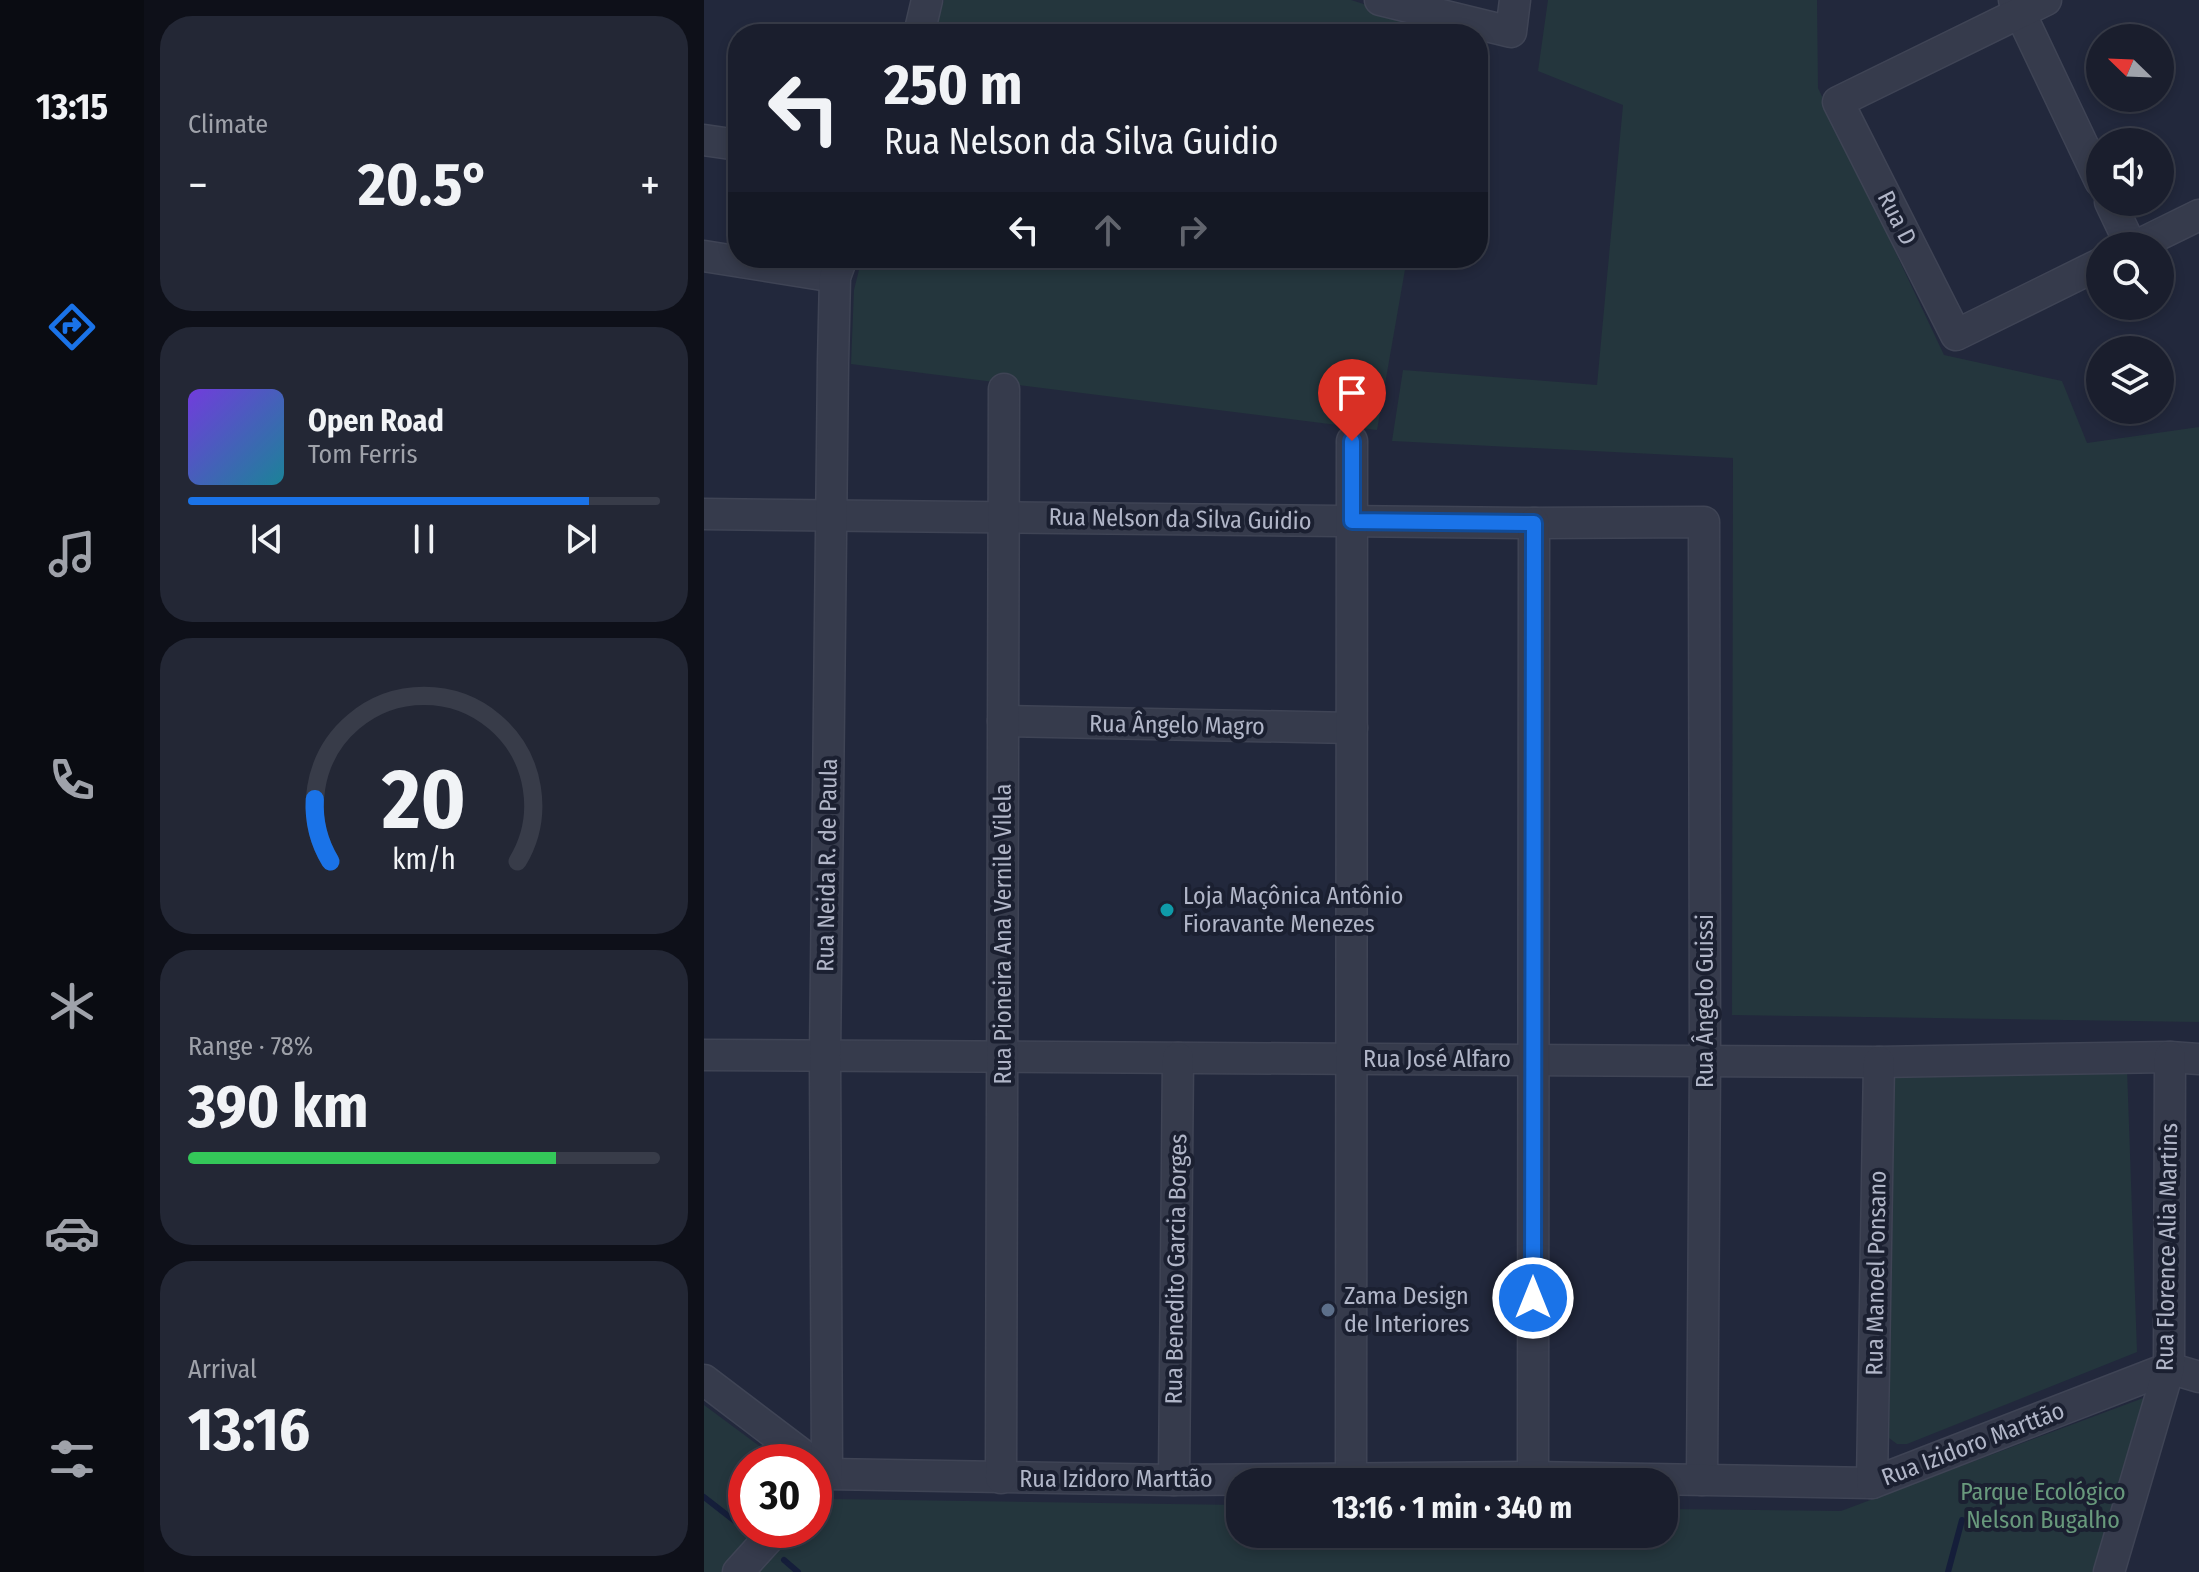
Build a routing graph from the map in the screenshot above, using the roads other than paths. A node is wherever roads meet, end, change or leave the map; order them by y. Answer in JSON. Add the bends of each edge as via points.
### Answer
{"nodes":[{"id":1,"x":927,"y":0,"type":"edge"},
{"id":2,"x":1380,"y":0,"type":"edge"},
{"id":3,"x":1515,"y":0,"type":"edge"},
{"id":4,"x":2026,"y":4,"type":"edge"},
{"id":5,"x":921,"y":24,"type":"edge"},
{"id":6,"x":1478,"y":24,"type":"edge"},
{"id":7,"x":1488,"y":26,"type":"edge"},
{"id":8,"x":704,"y":140,"type":"edge"},
{"id":9,"x":728,"y":144,"type":"edge"},
{"id":10,"x":2086,"y":148,"type":"edge"},
{"id":11,"x":2199,"y":215,"type":"edge"},
{"id":12,"x":2163,"y":232,"type":"edge"},
{"id":13,"x":704,"y":256,"type":"edge"},
{"id":14,"x":728,"y":258,"type":"edge"},
{"id":15,"x":839,"y":268,"type":"edge"},
{"id":16,"x":2086,"y":271,"type":"edge"},
{"id":17,"x":1004,"y":389,"type":"dead end"},
{"id":18,"x":1352,"y":441,"type":"dead end"},
{"id":19,"x":704,"y":514,"type":"edge"},
{"id":20,"x":831,"y":515,"type":"junction"},
{"id":21,"x":1003,"y":517,"type":"junction"},
{"id":22,"x":1352,"y":521,"type":"junction"},
{"id":23,"x":1704,"y":522,"type":"joint"},
{"id":24,"x":1534,"y":523,"type":"junction"},
{"id":25,"x":1003,"y":721,"type":"junction"},
{"id":26,"x":1352,"y":728,"type":"junction"},
{"id":27,"x":704,"y":1055,"type":"edge"},
{"id":28,"x":825,"y":1056,"type":"junction"},
{"id":29,"x":1002,"y":1057,"type":"junction"},
{"id":30,"x":1178,"y":1058,"type":"junction"},
{"id":31,"x":2184,"y":1058,"type":"edge"},
{"id":32,"x":1351,"y":1059,"type":"junction"},
{"id":33,"x":1534,"y":1060,"type":"junction"},
{"id":34,"x":1705,"y":1061,"type":"junction"},
{"id":35,"x":1879,"y":1062,"type":"junction"},
{"id":36,"x":2169,"y":1368,"type":"junction"},
{"id":37,"x":2199,"y":1377,"type":"edge"},
{"id":38,"x":704,"y":1380,"type":"edge"},
{"id":39,"x":783,"y":1444,"type":"edge"},
{"id":40,"x":818,"y":1444,"type":"edge"},
{"id":41,"x":1351,"y":1468,"type":"edge"},
{"id":42,"x":1533,"y":1468,"type":"edge"},
{"id":43,"x":832,"y":1472,"type":"edge"},
{"id":44,"x":1001,"y":1478,"type":"junction"},
{"id":45,"x":1174,"y":1480,"type":"junction"},
{"id":46,"x":1226,"y":1480,"type":"edge"},
{"id":47,"x":1678,"y":1480,"type":"edge"},
{"id":48,"x":1702,"y":1480,"type":"junction"},
{"id":49,"x":1872,"y":1483,"type":"junction"},
{"id":50,"x":760,"y":1548,"type":"edge"},
{"id":51,"x":738,"y":1572,"type":"edge"},
{"id":52,"x":2109,"y":1572,"type":"edge"}],
"edges":[{"from":1,"to":5,"type":"street"},
{"from":2,"to":6,"type":"street"},
{"from":3,"to":7,"type":"street","via":[[1511,32]]},
{"from":4,"to":10,"type":"street"},
{"from":4,"to":16,"type":"street","name":"Rua D","via":[[1838,102],[1956,335]]},
{"from":8,"to":9,"type":"street"},
{"from":11,"to":12,"type":"street"},
{"from":13,"to":14,"type":"street"},
{"from":15,"to":20,"type":"street","name":"Rua Neida R. de Paula"},
{"from":17,"to":21,"type":"street","name":"Rua Pioneira Ana Vernile Vilela"},
{"from":18,"to":22,"type":"street"},
{"from":19,"to":20,"type":"street","name":"Rua Nelson da Silva Guidio"},
{"from":20,"to":21,"type":"street","name":"Rua Nelson da Silva Guidio"},
{"from":20,"to":28,"type":"street","name":"Rua Neida R. de Paula"},
{"from":21,"to":22,"type":"street","name":"Rua Nelson da Silva Guidio"},
{"from":21,"to":25,"type":"street","name":"Rua Pioneira Ana Vernile Vilela"},
{"from":22,"to":24,"type":"street","name":"Rua Nelson da Silva Guidio"},
{"from":22,"to":26,"type":"street"},
{"from":23,"to":24,"type":"street","name":"Rua Nelson da Silva Guidio"},
{"from":23,"to":34,"type":"street","name":"Rua Ângelo Guissi"},
{"from":24,"to":33,"type":"street"},
{"from":25,"to":26,"type":"street","name":"Rua Ângelo Magro"},
{"from":25,"to":29,"type":"street","name":"Rua Pioneira Ana Vernile Vilela"},
{"from":26,"to":32,"type":"street"},
{"from":27,"to":28,"type":"street","name":"Rua José Alfaro"},
{"from":28,"to":29,"type":"street","name":"Rua José Alfaro"},
{"from":28,"to":40,"type":"street","name":"Rua Neida R. de Paula"},
{"from":29,"to":30,"type":"street","name":"Rua José Alfaro"},
{"from":29,"to":44,"type":"street","name":"Rua Pioneira Ana Vernile Vilela"},
{"from":30,"to":32,"type":"street","name":"Rua José Alfaro"},
{"from":30,"to":45,"type":"street","name":"Rua Benedito Garcia Borges"},
{"from":31,"to":35,"type":"street","name":"Rua José Alfaro"},
{"from":31,"to":36,"type":"street","name":"Rua Florence Alia Martins"},
{"from":32,"to":33,"type":"street","name":"Rua José Alfaro"},
{"from":32,"to":41,"type":"street"},
{"from":33,"to":34,"type":"street","name":"Rua José Alfaro"},
{"from":33,"to":42,"type":"street"},
{"from":34,"to":35,"type":"street","name":"Rua José Alfaro"},
{"from":34,"to":48,"type":"street","name":"Rua Ângelo Guissi"},
{"from":35,"to":49,"type":"street","name":"Rua Manoel Ponsano"},
{"from":36,"to":37,"type":"street"},
{"from":36,"to":49,"type":"street","name":"Rua Izidoro Marttão"},
{"from":36,"to":52,"type":"street","name":"Rua Florence Alia Martins"},
{"from":38,"to":39,"type":"street"},
{"from":43,"to":44,"type":"street","name":"Rua Izidoro Marttão"},
{"from":44,"to":45,"type":"street","name":"Rua Izidoro Marttão"},
{"from":45,"to":46,"type":"street","name":"Rua Izidoro Marttão"},
{"from":47,"to":48,"type":"street","name":"Rua Izidoro Marttão"},
{"from":48,"to":49,"type":"street","name":"Rua Izidoro Marttão"},
{"from":50,"to":51,"type":"street"}]}
